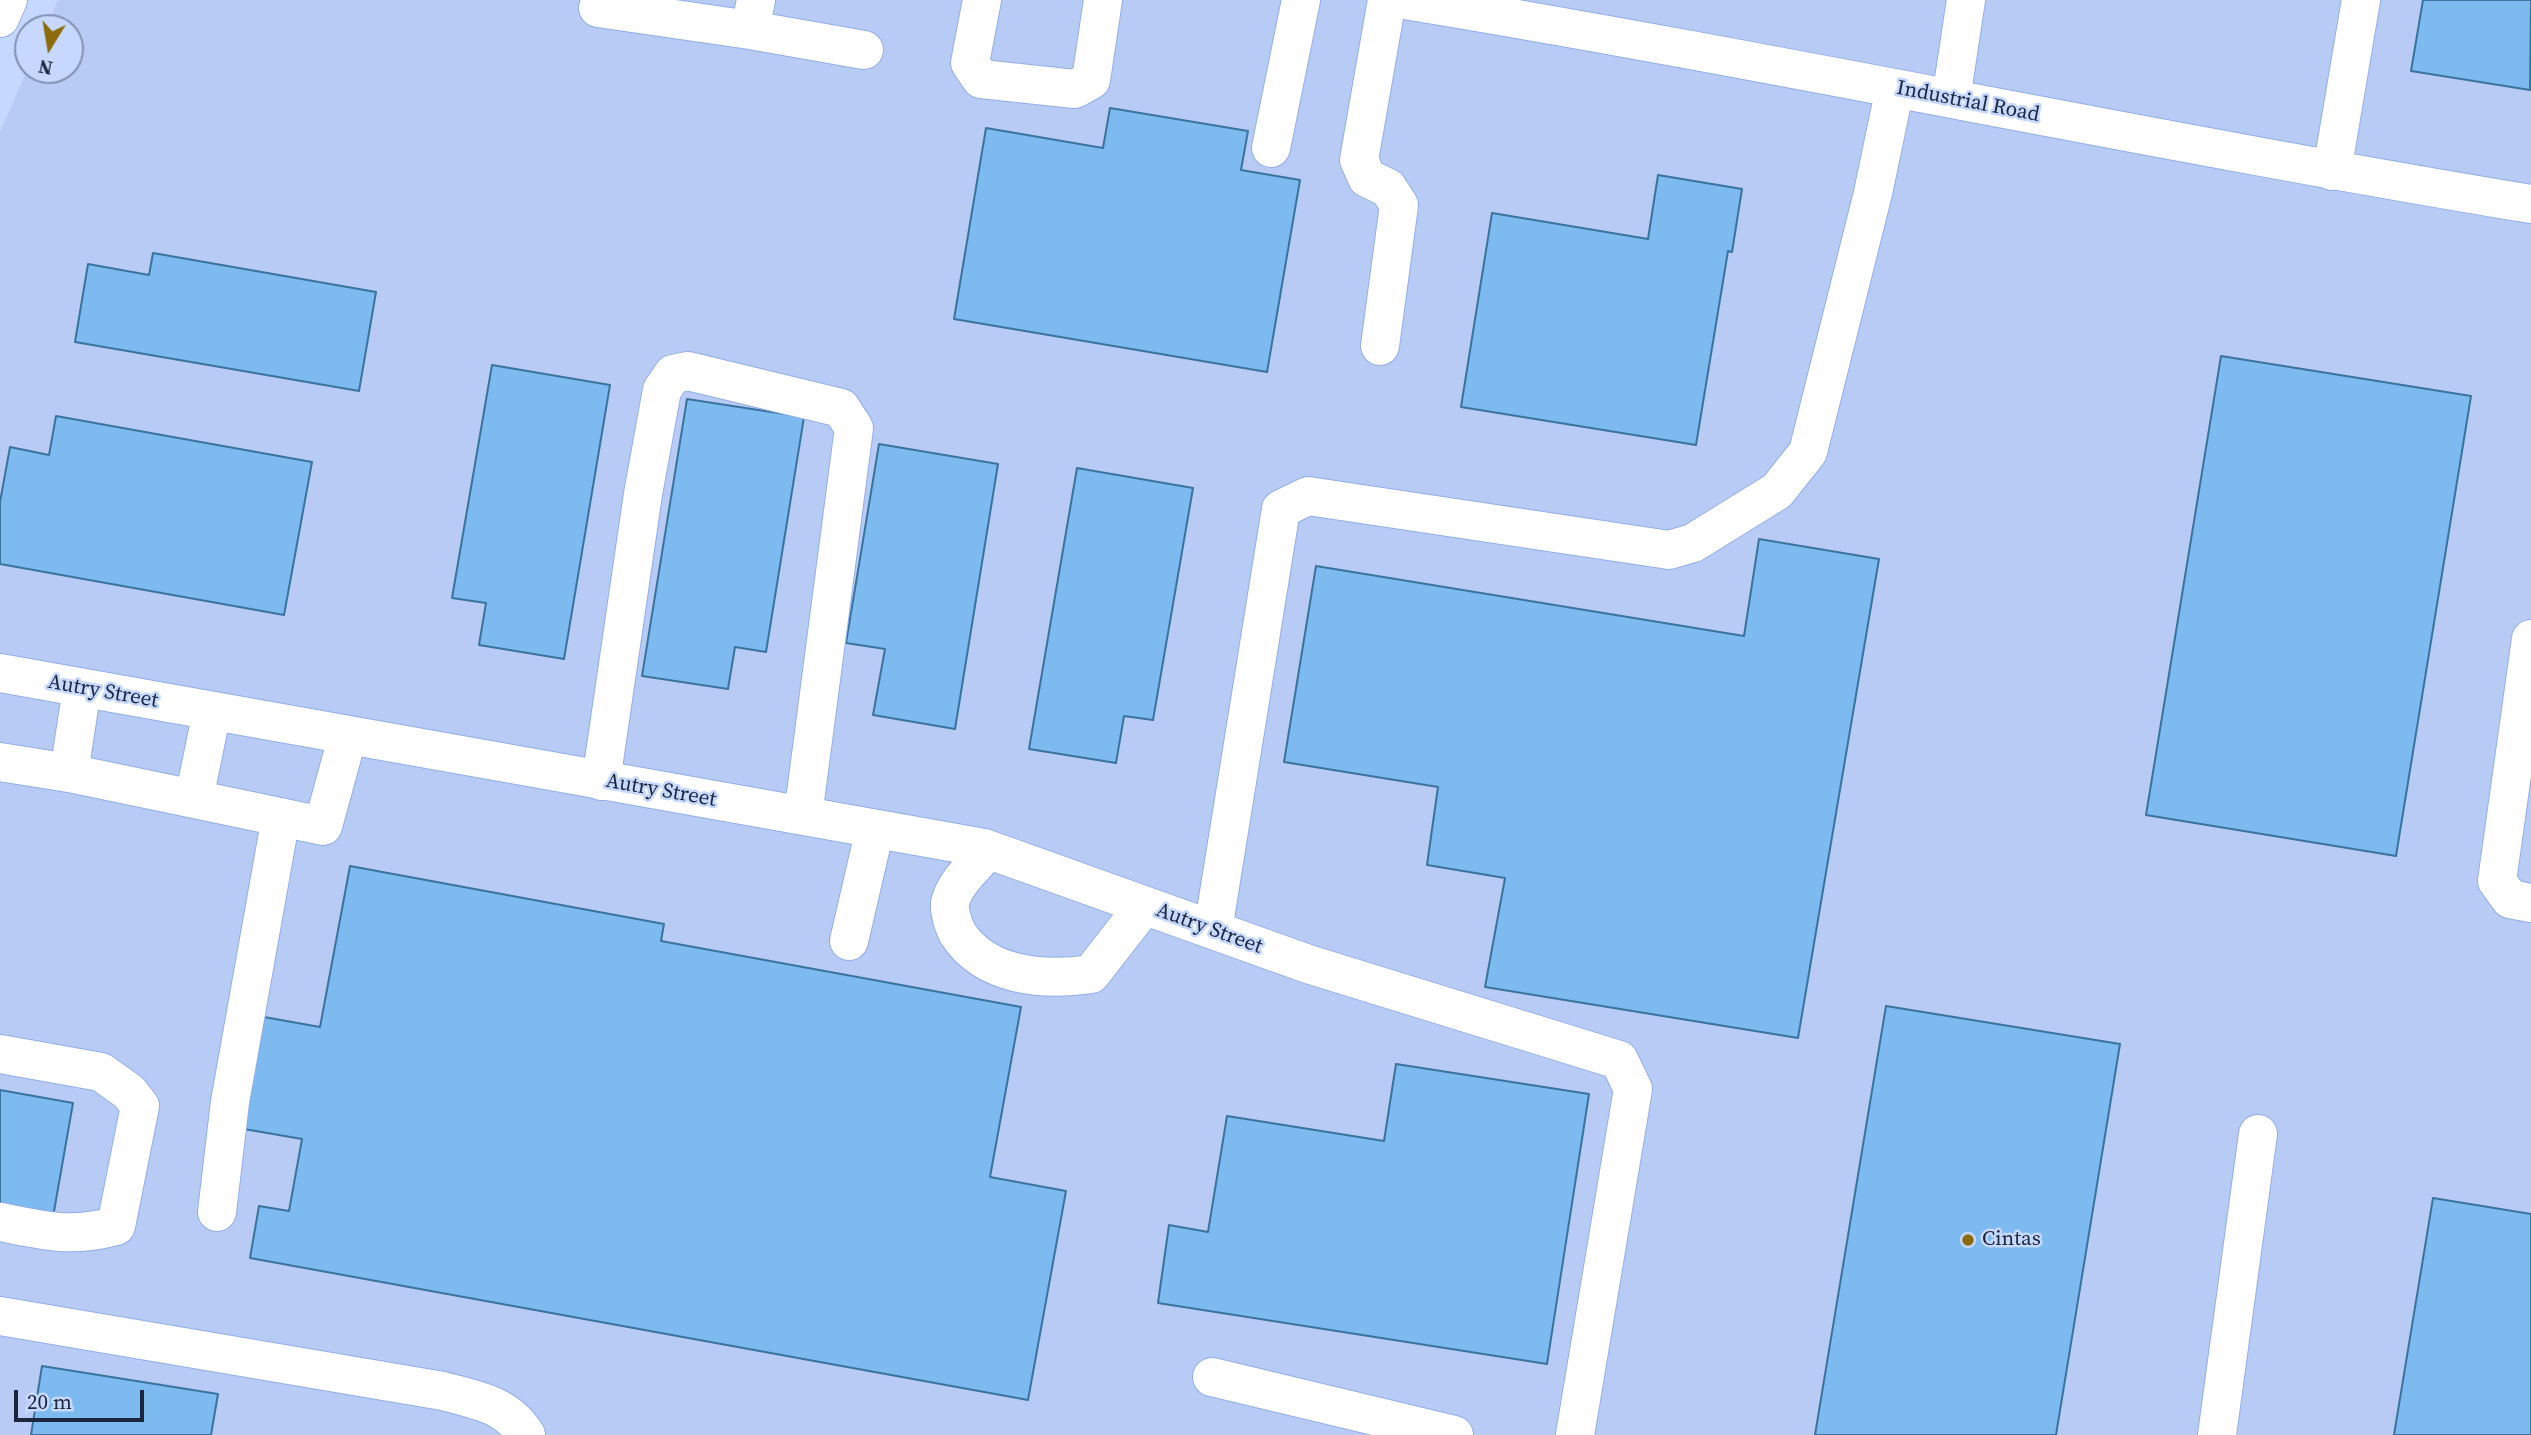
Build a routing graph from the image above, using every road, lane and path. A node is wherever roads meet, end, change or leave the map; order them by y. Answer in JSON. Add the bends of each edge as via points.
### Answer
{"nodes":[{"id":1,"x":8,"y":0,"type":"edge"},
{"id":2,"x":982,"y":0,"type":"edge"},
{"id":3,"x":1103,"y":0,"type":"edge"},
{"id":4,"x":1301,"y":0,"type":"edge"},
{"id":5,"x":1387,"y":0,"type":"edge"},
{"id":6,"x":1405,"y":0,"type":"edge"},
{"id":7,"x":1966,"y":0,"type":"edge"},
{"id":8,"x":2361,"y":0,"type":"edge"},
{"id":9,"x":598,"y":8,"type":"dead end"},
{"id":10,"x":1541,"y":11,"type":"edge"},
{"id":11,"x":753,"y":15,"type":"edge"},
{"id":12,"x":0,"y":18,"type":"edge"},
{"id":13,"x":864,"y":50,"type":"dead end"},
{"id":14,"x":1895,"y":88,"type":"junction"},
{"id":15,"x":1951,"y":99,"type":"junction"},
{"id":16,"x":1271,"y":148,"type":"dead end"},
{"id":17,"x":2332,"y":171,"type":"junction"},
{"id":18,"x":2531,"y":204,"type":"edge"},
{"id":19,"x":1380,"y":346,"type":"dead end"},
{"id":20,"x":2531,"y":639,"type":"edge"},
{"id":21,"x":0,"y":673,"type":"edge"},
{"id":22,"x":82,"y":688,"type":"junction"},
{"id":23,"x":212,"y":711,"type":"junction"},
{"id":24,"x":348,"y":735,"type":"junction"},
{"id":25,"x":0,"y":762,"type":"edge"},
{"id":26,"x":69,"y":773,"type":"junction"},
{"id":27,"x":601,"y":781,"type":"junction"},
{"id":28,"x":194,"y":799,"type":"junction"},
{"id":29,"x":803,"y":816,"type":"junction"},
{"id":30,"x":281,"y":817,"type":"junction"},
{"id":31,"x":875,"y":829,"type":"junction"},
{"id":32,"x":988,"y":850,"type":"junction"},
{"id":33,"x":2531,"y":903,"type":"edge"},
{"id":34,"x":1144,"y":906,"type":"junction"},
{"id":35,"x":1213,"y":930,"type":"junction"},
{"id":36,"x":849,"y":941,"type":"dead end"},
{"id":37,"x":0,"y":1054,"type":"edge"},
{"id":38,"x":2258,"y":1134,"type":"dead end"},
{"id":39,"x":217,"y":1212,"type":"dead end"},
{"id":40,"x":0,"y":1222,"type":"edge"},
{"id":41,"x":0,"y":1316,"type":"edge"},
{"id":42,"x":1212,"y":1377,"type":"dead end"},
{"id":43,"x":526,"y":1435,"type":"edge"},
{"id":44,"x":1454,"y":1435,"type":"edge"},
{"id":45,"x":1575,"y":1435,"type":"edge"},
{"id":46,"x":2217,"y":1435,"type":"edge"}],
"edges":[{"from":1,"to":12,"type":"street"},
{"from":2,"to":3,"type":"street","via":[[970,63],[981,79],[1075,89],[1091,80]]},
{"from":4,"to":16,"type":"street"},
{"from":5,"to":19,"type":"street","via":[[1359,160],[1367,178],[1388,188],[1399,205]]},
{"from":6,"to":10,"type":"street","name":"Industrial Road"},
{"from":7,"to":15,"type":"street"},
{"from":8,"to":17,"type":"street"},
{"from":9,"to":11,"type":"street"},
{"from":10,"to":14,"type":"street","name":"Industrial Road"},
{"from":11,"to":13,"type":"street"},
{"from":14,"to":15,"type":"street","name":"Industrial Road"},
{"from":14,"to":35,"type":"street","via":[[1808,452],[1777,491],[1693,543],[1669,550],[1308,496],[1281,509]]},
{"from":15,"to":17,"type":"street","name":"Industrial Road"},
{"from":17,"to":18,"type":"street","name":"Industrial Road"},
{"from":20,"to":33,"type":"street","via":[[2497,881],[2510,899]]},
{"from":21,"to":22,"type":"street","name":"Autry Street"},
{"from":22,"to":23,"type":"street","name":"Autry Street"},
{"from":22,"to":26,"type":"street"},
{"from":23,"to":24,"type":"street","name":"Autry Street"},
{"from":23,"to":28,"type":"street"},
{"from":24,"to":27,"type":"street","name":"Autry Street"},
{"from":24,"to":30,"type":"street","via":[[323,826]]},
{"from":25,"to":26,"type":"street"},
{"from":26,"to":28,"type":"street"},
{"from":27,"to":29,"type":"street","name":"Autry Street"},
{"from":27,"to":29,"type":"street","via":[[662,390],[673,373],[688,371],[841,408],[854,428]]},
{"from":28,"to":30,"type":"street"},
{"from":29,"to":31,"type":"street","name":"Autry Street"},
{"from":30,"to":39,"type":"street","via":[[230,1102]]},
{"from":31,"to":32,"type":"street","name":"Autry Street"},
{"from":31,"to":36,"type":"street"},
{"from":32,"to":34,"type":"street","name":"Autry Street"},
{"from":32,"to":34,"type":"street","via":[[956,889],[950,904],[955,928],[966,946],[1002,969],[1063,978],[1091,974]]},
{"from":34,"to":35,"type":"street","name":"Autry Street"},
{"from":35,"to":45,"type":"street","name":"Autry Street","via":[[1619,1060],[1633,1089]]},
{"from":37,"to":40,"type":"street","via":[[101,1072],[130,1092],[140,1106],[116,1226],[62,1234]]},
{"from":38,"to":46,"type":"street"},
{"from":41,"to":43,"type":"street","via":[[443,1391],[490,1403],[517,1421]]},
{"from":42,"to":44,"type":"street"}]}
